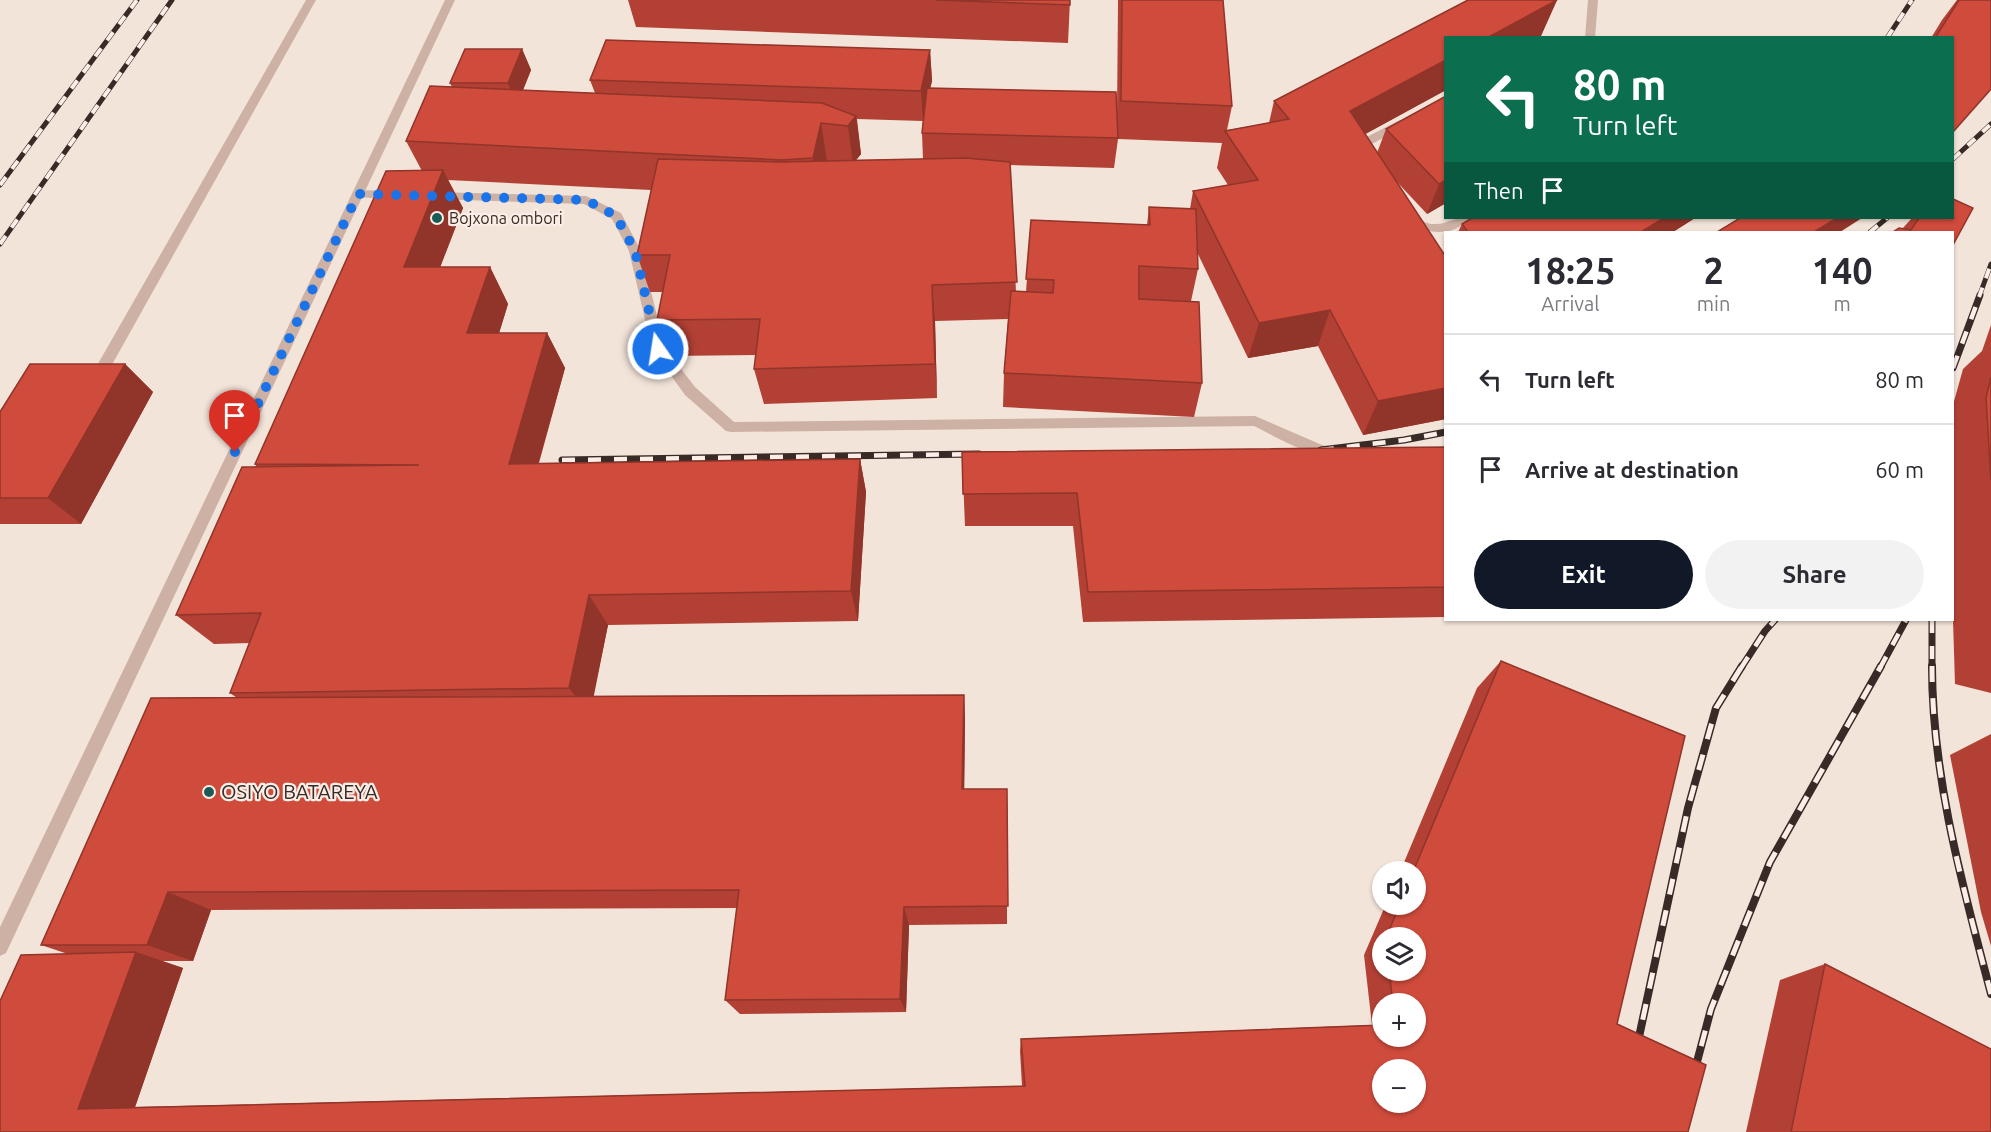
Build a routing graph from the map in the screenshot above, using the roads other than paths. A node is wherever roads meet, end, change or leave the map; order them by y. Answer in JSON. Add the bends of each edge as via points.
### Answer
{"nodes":[{"id":1,"x":311,"y":0,"type":"edge"},
{"id":2,"x":450,"y":0,"type":"edge"},
{"id":3,"x":1593,"y":0,"type":"edge"},
{"id":4,"x":1590,"y":36,"type":"edge"},
{"id":5,"x":1415,"y":116,"type":"edge"},
{"id":6,"x":1366,"y":161,"type":"edge"},
{"id":7,"x":358,"y":194,"type":"junction"},
{"id":8,"x":1405,"y":217,"type":"edge"},
{"id":9,"x":1462,"y":219,"type":"edge"},
{"id":10,"x":104,"y":366,"type":"edge"},
{"id":11,"x":1352,"y":456,"type":"edge"},
{"id":12,"x":0,"y":947,"type":"edge"}],
"edges":[{"from":1,"to":10,"type":"street"},
{"from":2,"to":7,"type":"street"},
{"from":3,"to":4,"type":"street"},
{"from":5,"to":6,"type":"street","via":[[1363,144],[1360,152]]},
{"from":7,"to":11,"type":"street","via":[[586,200],[616,216],[635,251],[658,349],[690,391],[731,427],[1255,421],[1320,450]]},
{"from":7,"to":12,"type":"street"},
{"from":8,"to":9,"type":"street","via":[[1427,230],[1444,229]]}]}
